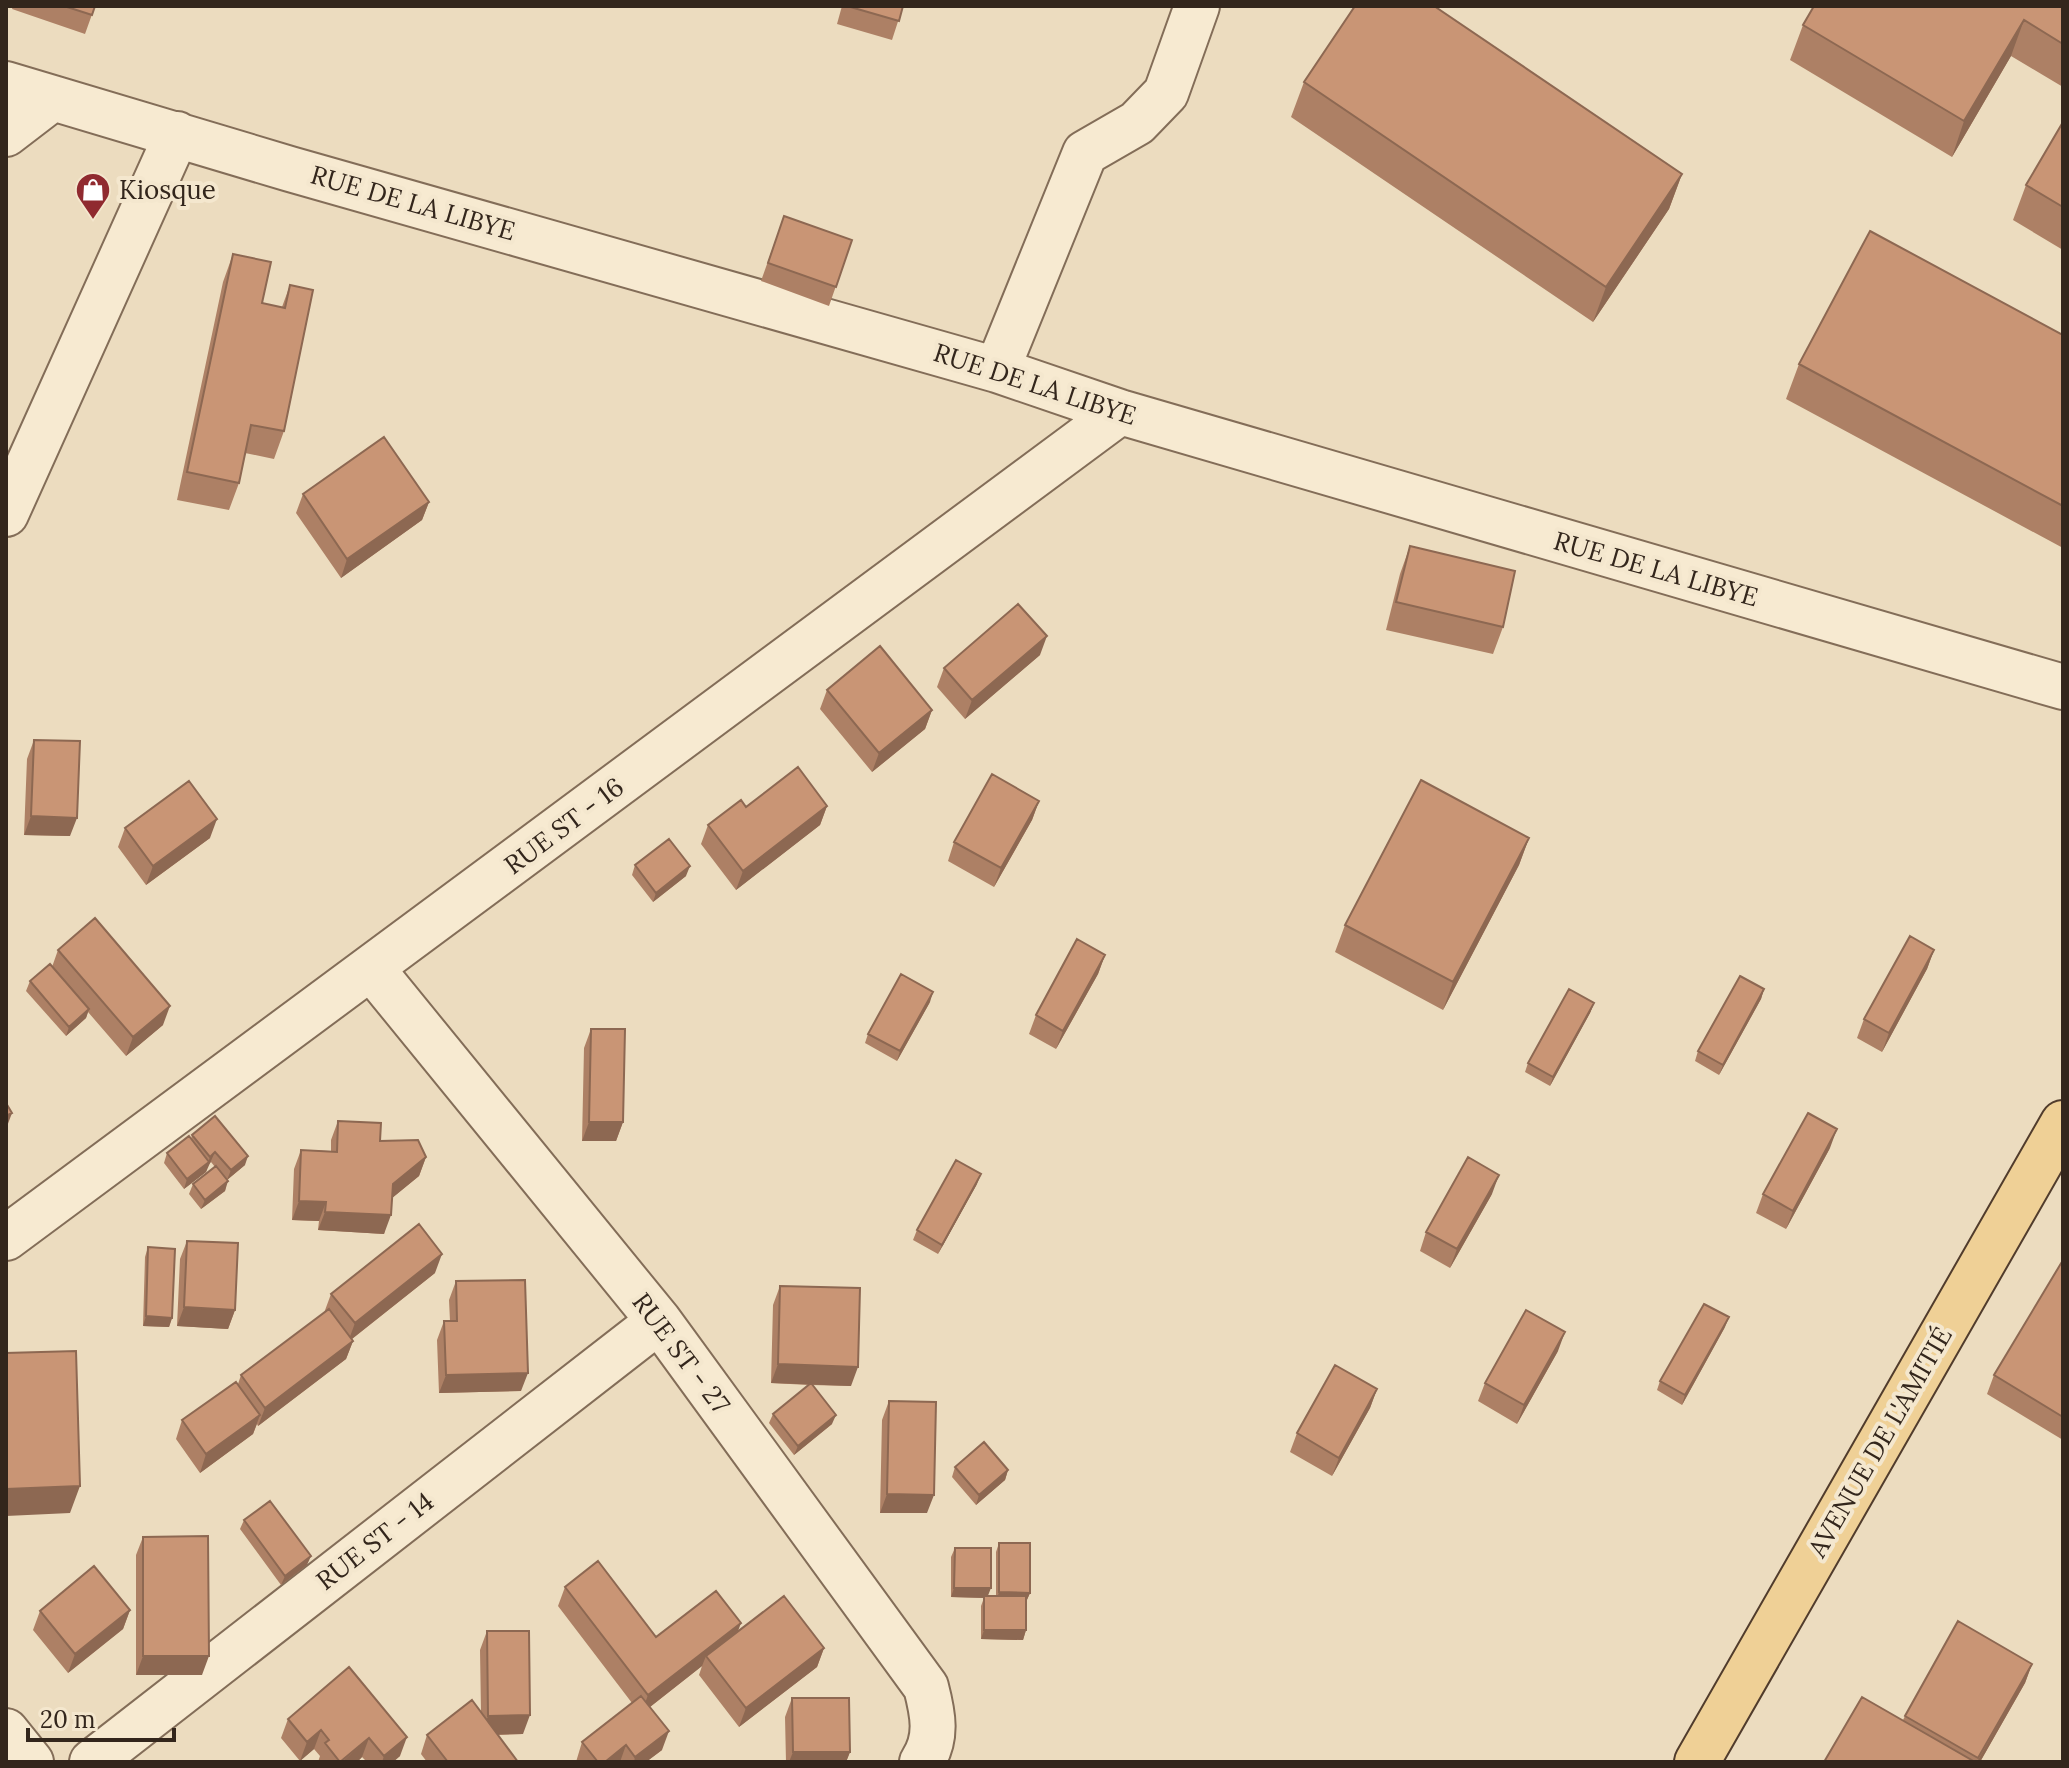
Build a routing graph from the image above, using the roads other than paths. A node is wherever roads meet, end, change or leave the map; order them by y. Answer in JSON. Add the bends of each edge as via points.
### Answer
{"nodes":[{"id":1,"x":1197,"y":6,"type":"edge"},
{"id":2,"x":6,"y":84,"type":"edge"},
{"id":3,"x":53,"y":98,"type":"junction"},
{"id":4,"x":6,"y":134,"type":"edge"},
{"id":5,"x":177,"y":134,"type":"junction"},
{"id":6,"x":997,"y":370,"type":"junction"},
{"id":7,"x":1120,"y":412,"type":"junction"},
{"id":8,"x":6,"y":514,"type":"edge"},
{"id":9,"x":2063,"y":687,"type":"edge"},
{"id":10,"x":372,"y":969,"type":"junction"},
{"id":11,"x":2063,"y":1123,"type":"edge"},
{"id":12,"x":6,"y":1238,"type":"edge"},
{"id":13,"x":659,"y":1321,"type":"junction"},
{"id":14,"x":6,"y":1731,"type":"edge"},
{"id":15,"x":31,"y":1762,"type":"edge"},
{"id":16,"x":92,"y":1762,"type":"edge"},
{"id":17,"x":922,"y":1762,"type":"edge"},
{"id":18,"x":1697,"y":1762,"type":"edge"}],
"edges":[{"from":1,"to":6,"type":"street","via":[[1166,93],[1137,123],[1085,153]]},
{"from":2,"to":3,"type":"street","name":"RUE DE LA LIBYE"},
{"from":3,"to":4,"type":"street"},
{"from":3,"to":5,"type":"street","name":"RUE DE LA LIBYE"},
{"from":5,"to":6,"type":"street","name":"RUE DE LA LIBYE"},
{"from":5,"to":8,"type":"street"},
{"from":6,"to":7,"type":"street","name":"RUE DE LA LIBYE"},
{"from":7,"to":9,"type":"street","name":"RUE DE LA LIBYE"},
{"from":7,"to":10,"type":"street","name":"RUE ST - 16"},
{"from":10,"to":12,"type":"street","name":"RUE ST - 16"},
{"from":10,"to":13,"type":"street","name":"RUE ST - 27"},
{"from":11,"to":18,"type":"main road","name":"AVENUE DE L'AMITIÉ"},
{"from":13,"to":16,"type":"street","name":"RUE ST - 14"},
{"from":13,"to":17,"type":"street","name":"RUE ST - 27","via":[[926,1687],[934,1719],[930,1750]]},
{"from":14,"to":15,"type":"street"}]}
